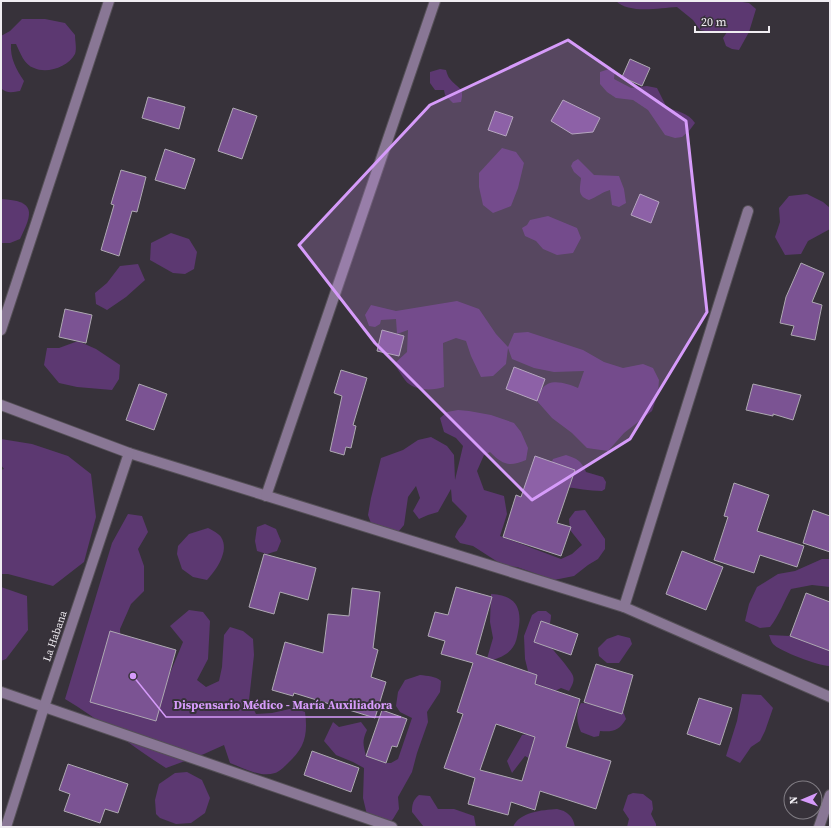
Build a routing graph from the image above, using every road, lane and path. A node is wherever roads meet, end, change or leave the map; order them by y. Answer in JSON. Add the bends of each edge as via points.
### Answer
{"nodes":[{"id":1,"x":109,"y":1,"type":"edge"},
{"id":2,"x":435,"y":1,"type":"edge"},
{"id":3,"x":748,"y":211,"type":"dead end"},
{"id":4,"x":1,"y":330,"type":"edge"},
{"id":5,"x":1,"y":405,"type":"edge"},
{"id":6,"x":129,"y":453,"type":"junction"},
{"id":7,"x":266,"y":496,"type":"junction"},
{"id":8,"x":624,"y":607,"type":"junction"},
{"id":9,"x":1,"y":692,"type":"edge"},
{"id":10,"x":830,"y":696,"type":"edge"},
{"id":11,"x":44,"y":707,"type":"junction"},
{"id":12,"x":830,"y":795,"type":"edge"},
{"id":13,"x":6,"y":827,"type":"edge"},
{"id":14,"x":392,"y":827,"type":"edge"},
{"id":15,"x":820,"y":827,"type":"edge"}],
"edges":[{"from":1,"to":4,"type":"street"},
{"from":2,"to":7,"type":"street"},
{"from":3,"to":8,"type":"street"},
{"from":5,"to":6,"type":"street"},
{"from":6,"to":7,"type":"street"},
{"from":6,"to":11,"type":"street","name":"La Habana"},
{"from":7,"to":8,"type":"street"},
{"from":8,"to":10,"type":"street"},
{"from":9,"to":11,"type":"street"},
{"from":11,"to":13,"type":"street","name":"La Habana"},
{"from":11,"to":14,"type":"street"},
{"from":12,"to":15,"type":"street"}]}
